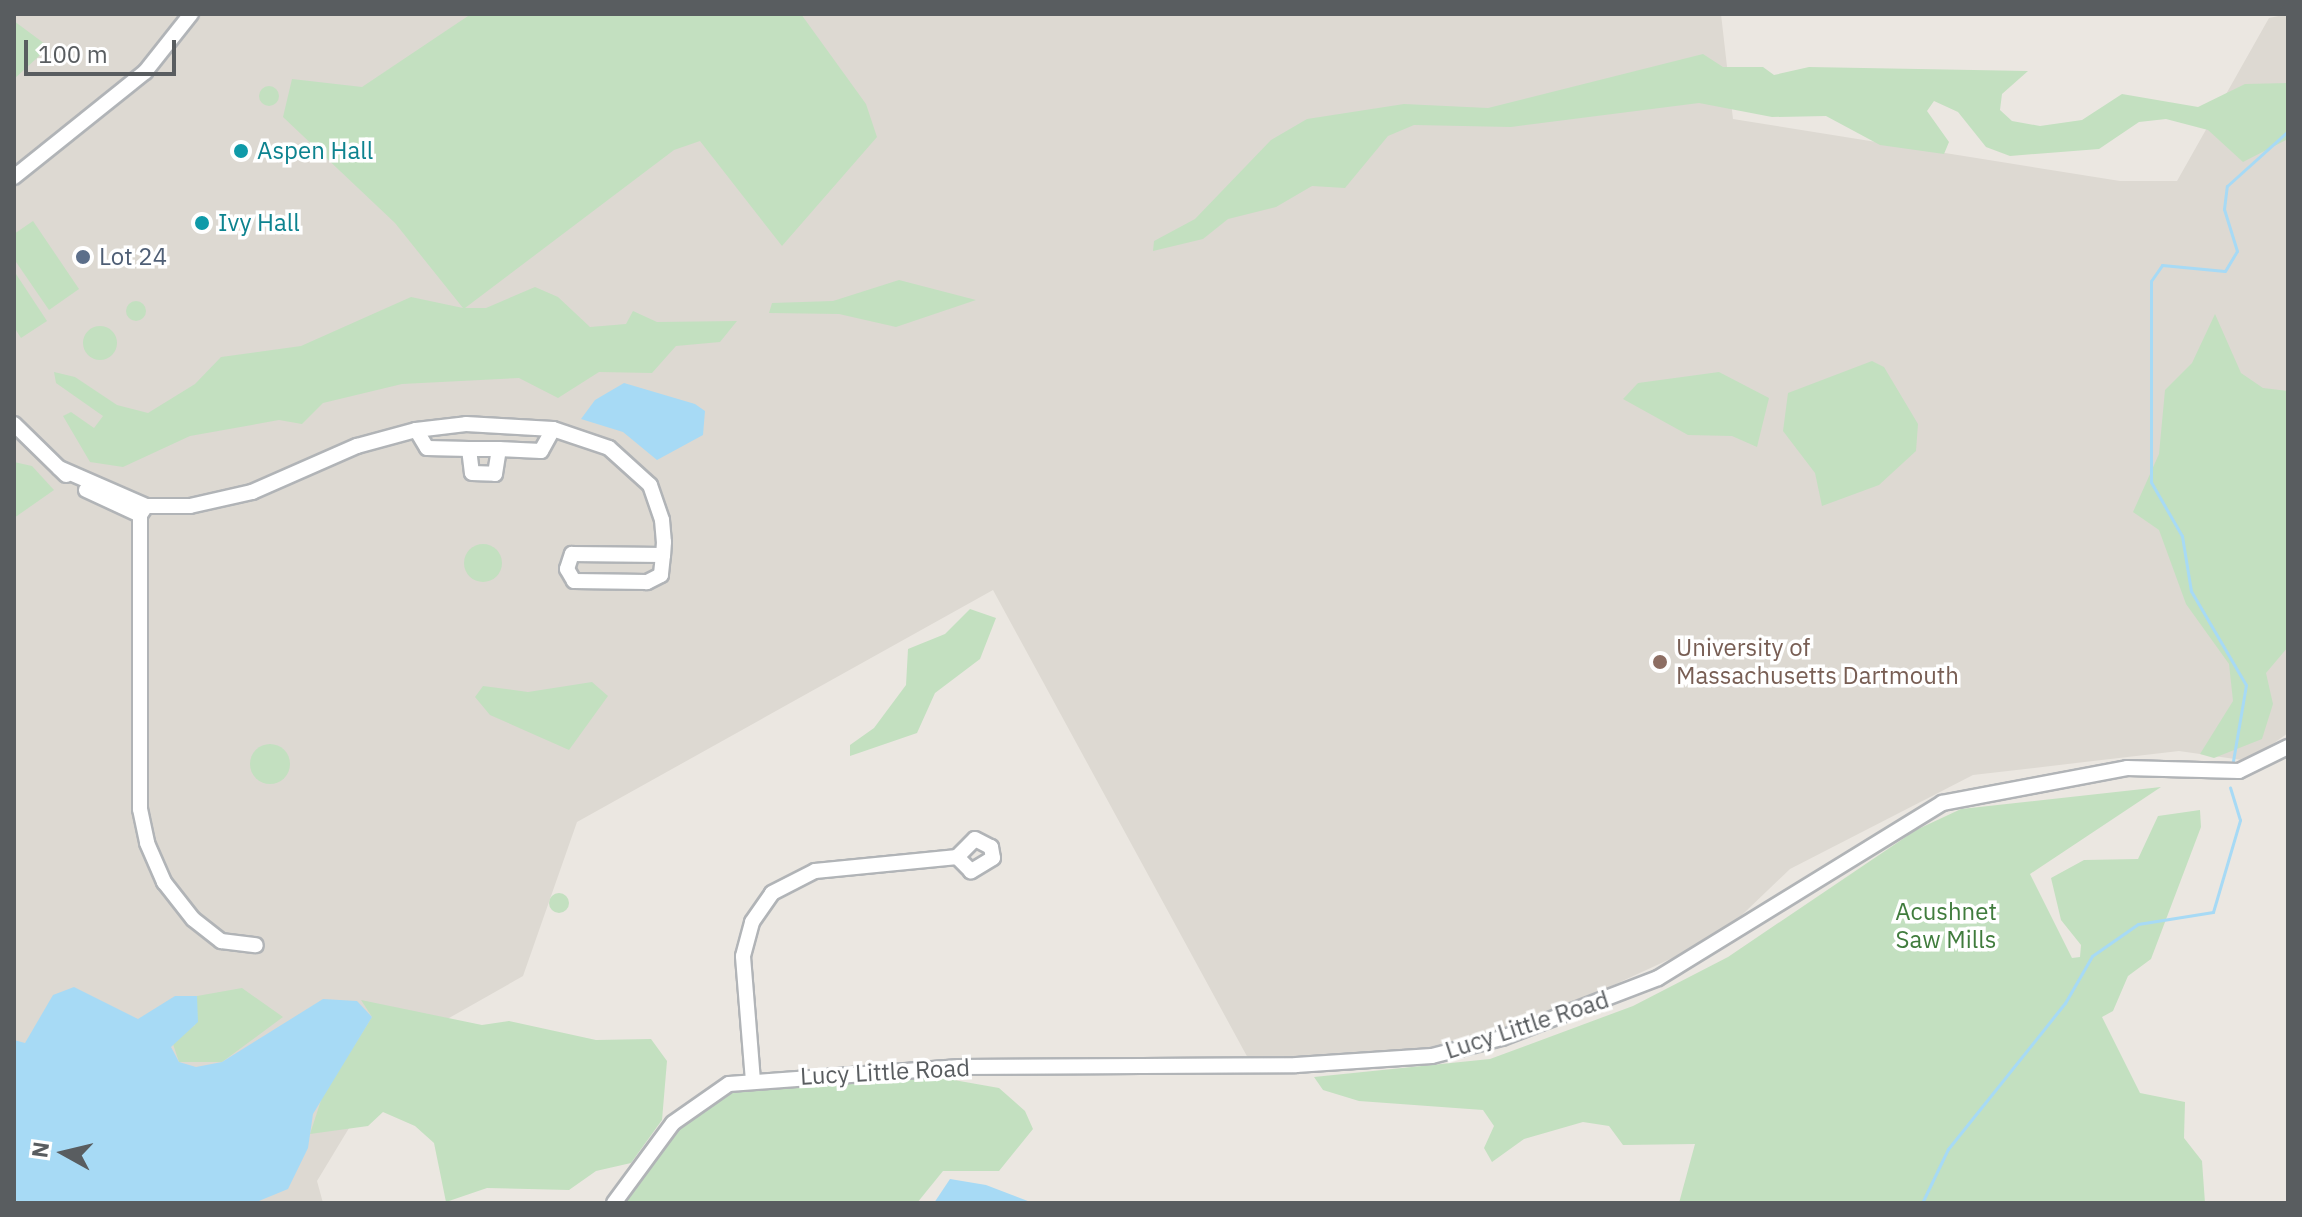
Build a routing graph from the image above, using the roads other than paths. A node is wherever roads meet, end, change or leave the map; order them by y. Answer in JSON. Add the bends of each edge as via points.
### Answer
{"nodes":[{"id":1,"x":191,"y":14,"type":"edge"},
{"id":2,"x":14,"y":177,"type":"edge"},
{"id":3,"x":14,"y":424,"type":"edge"},
{"id":4,"x":553,"y":429,"type":"junction"},
{"id":5,"x":416,"y":430,"type":"junction"},
{"id":6,"x":469,"y":449,"type":"junction"},
{"id":7,"x":499,"y":449,"type":"junction"},
{"id":8,"x":143,"y":510,"type":"junction"},
{"id":9,"x":663,"y":555,"type":"junction"},
{"id":10,"x":2288,"y":747,"type":"edge"},
{"id":11,"x":957,"y":857,"type":"dead end"},
{"id":12,"x":256,"y":945,"type":"dead end"},
{"id":13,"x":753,"y":1081,"type":"junction"},
{"id":14,"x":614,"y":1203,"type":"edge"}],
"edges":[{"from":1,"to":2,"type":"street","via":[[145,72]]},
{"from":3,"to":8,"type":"street","via":[[88,491]]},
{"from":4,"to":5,"type":"street","via":[[466,424]]},
{"from":4,"to":7,"type":"street","via":[[541,451]]},
{"from":4,"to":9,"type":"street","via":[[609,448],[639,471],[657,502]]},
{"from":5,"to":6,"type":"street","via":[[427,448]]},
{"from":5,"to":8,"type":"street","via":[[357,446],[229,500]]},
{"from":6,"to":7,"type":"street"},
{"from":6,"to":7,"type":"street","via":[[472,473],[487,479],[495,474]]},
{"from":8,"to":12,"type":"street","via":[[140,809],[147,843],[170,893],[205,931]]},
{"from":9,"to":9,"type":"street","via":[[580,552],[568,559],[567,576],[647,582],[661,575]]},
{"from":10,"to":13,"type":"street","name":"Lucy Little Road","via":[[2239,771],[2127,768],[1942,803],[1658,978],[1502,1038],[1432,1056],[1296,1065],[959,1067]]},
{"from":11,"to":13,"type":"street","via":[[815,871],[772,893],[752,922],[743,956]]},
{"from":13,"to":14,"type":"street","name":"Lucy Little Road","via":[[692,1103]]}]}
